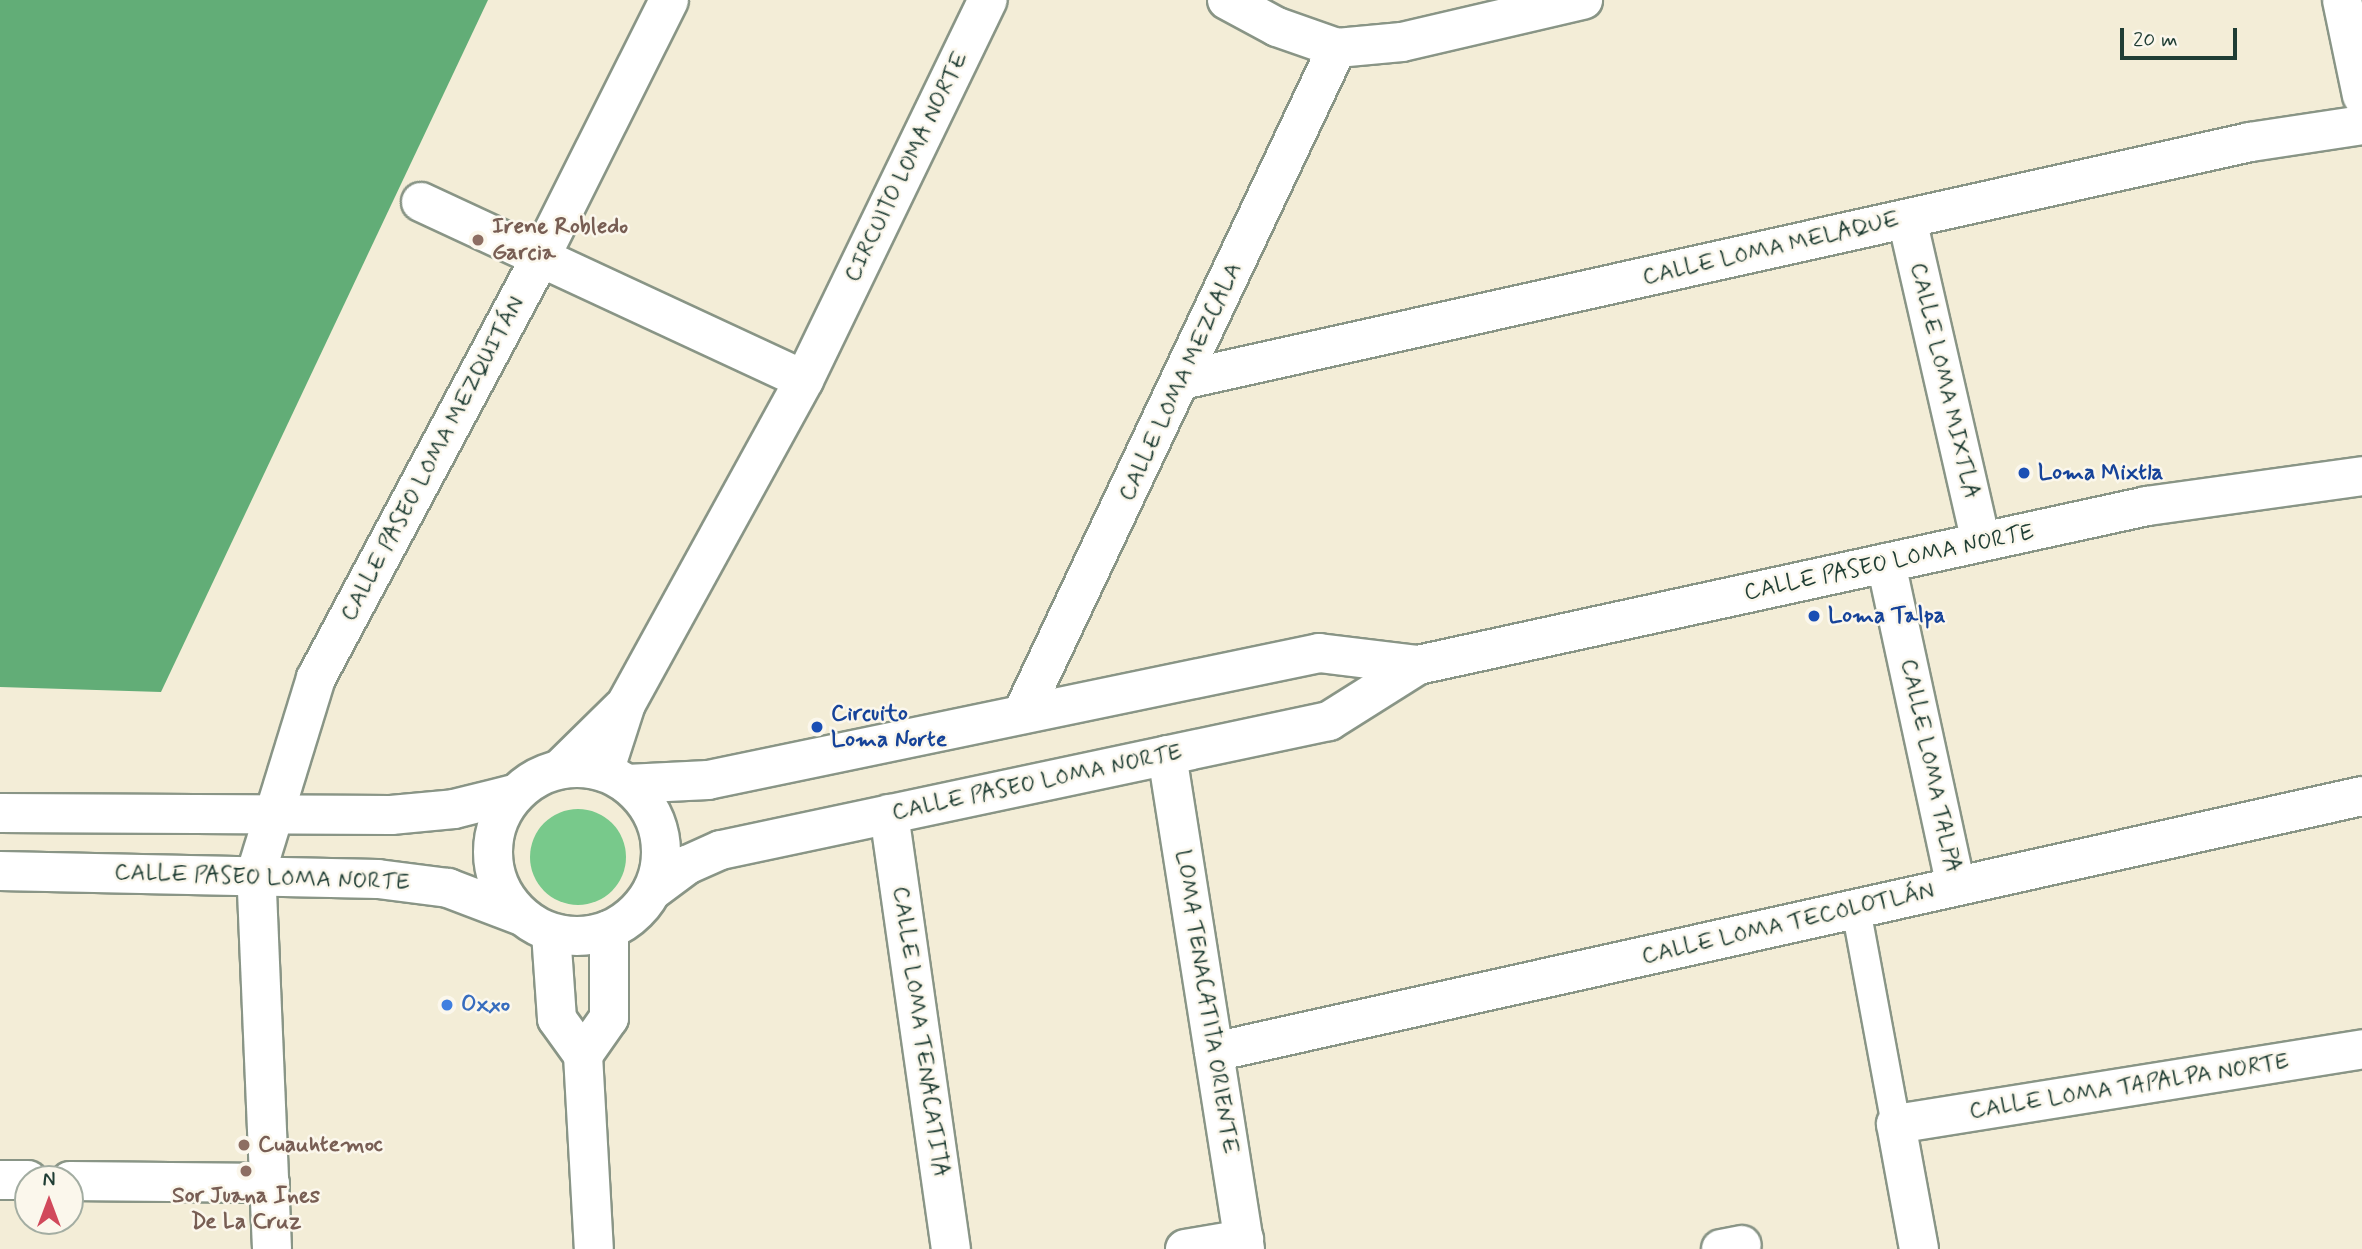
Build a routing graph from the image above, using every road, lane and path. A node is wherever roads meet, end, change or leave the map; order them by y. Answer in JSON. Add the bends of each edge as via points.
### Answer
{"nodes":[{"id":1,"x":669,"y":0,"type":"edge"},
{"id":2,"x":988,"y":0,"type":"edge"},
{"id":3,"x":1227,"y":0,"type":"edge"},
{"id":4,"x":1583,"y":0,"type":"edge"},
{"id":5,"x":2342,"y":0,"type":"edge"},
{"id":6,"x":1337,"y":48,"type":"junction"},
{"id":7,"x":2362,"y":96,"type":"edge"},
{"id":8,"x":2362,"y":125,"type":"edge"},
{"id":9,"x":421,"y":202,"type":"dead end"},
{"id":10,"x":1907,"y":219,"type":"junction"},
{"id":11,"x":540,"y":258,"type":"junction"},
{"id":12,"x":804,"y":380,"type":"junction"},
{"id":13,"x":1182,"y":380,"type":"junction"},
{"id":14,"x":2362,"y":476,"type":"edge"},
{"id":15,"x":1981,"y":542,"type":"junction"},
{"id":16,"x":1886,"y":563,"type":"junction"},
{"id":17,"x":1418,"y":665,"type":"junction"},
{"id":18,"x":626,"y":704,"type":"junction"},
{"id":19,"x":1022,"y":714,"type":"junction"},
{"id":20,"x":1167,"y":755,"type":"junction"},
{"id":21,"x":560,"y":769,"type":"junction"},
{"id":22,"x":615,"y":778,"type":"junction"},
{"id":23,"x":514,"y":794,"type":"junction"},
{"id":24,"x":2362,"y":796,"type":"edge"},
{"id":25,"x":0,"y":813,"type":"edge"},
{"id":26,"x":276,"y":814,"type":"junction"},
{"id":27,"x":889,"y":814,"type":"junction"},
{"id":28,"x":0,"y":871,"type":"edge"},
{"id":29,"x":256,"y":873,"type":"junction"},
{"id":30,"x":1956,"y":886,"type":"junction"},
{"id":31,"x":652,"y":891,"type":"junction"},
{"id":32,"x":1856,"y":909,"type":"junction"},
{"id":33,"x":535,"y":924,"type":"junction"},
{"id":34,"x":609,"y":930,"type":"junction"},
{"id":35,"x":2362,"y":1049,"type":"edge"},
{"id":36,"x":1214,"y":1052,"type":"junction"},
{"id":37,"x":583,"y":1055,"type":"junction"},
{"id":38,"x":1896,"y":1124,"type":"junction"},
{"id":39,"x":84,"y":1181,"type":"edge"},
{"id":40,"x":270,"y":1183,"type":"junction"},
{"id":41,"x":1245,"y":1244,"type":"edge"},
{"id":42,"x":272,"y":1249,"type":"edge"},
{"id":43,"x":594,"y":1249,"type":"edge"},
{"id":44,"x":951,"y":1249,"type":"edge"},
{"id":45,"x":1185,"y":1249,"type":"edge"},
{"id":46,"x":1920,"y":1249,"type":"edge"}],
"edges":[{"from":1,"to":11,"type":"street","name":"CALLE PASEO LOMA MEZQUITÁN"},
{"from":2,"to":12,"type":"street","name":"CIRCUITO LOMA NORTE"},
{"from":3,"to":6,"type":"street","via":[[1277,27]]},
{"from":4,"to":6,"type":"street","via":[[1402,42]]},
{"from":5,"to":7,"type":"street"},
{"from":6,"to":13,"type":"street","name":"CALLE LOMA MEZCALA"},
{"from":8,"to":10,"type":"street","name":"CALLE LOMA MELAQUE","via":[[2250,142]]},
{"from":9,"to":11,"type":"street"},
{"from":10,"to":13,"type":"street","name":"CALLE LOMA MELAQUE"},
{"from":10,"to":15,"type":"street","name":"CALLE LOMA MIXTLA"},
{"from":11,"to":12,"type":"street"},
{"from":11,"to":26,"type":"street","name":"CALLE PASEO LOMA MEZQUITÁN","via":[[316,678]]},
{"from":12,"to":18,"type":"street","name":"CIRCUITO LOMA NORTE"},
{"from":13,"to":19,"type":"street","name":"CALLE LOMA MEZCALA"},
{"from":14,"to":15,"type":"street","name":"CALLE PASEO LOMA NORTE","via":[[2147,506]]},
{"from":15,"to":16,"type":"street","name":"CALLE PASEO LOMA NORTE"},
{"from":16,"to":17,"type":"street","name":"CALLE PASEO LOMA NORTE"},
{"from":16,"to":30,"type":"street","name":"CALLE LOMA TALPA"},
{"from":17,"to":19,"type":"street","name":"CALLE PASEO LOMA NORTE","via":[[1319,653]]},
{"from":17,"to":20,"type":"street","name":"CALLE PASEO LOMA NORTE","via":[[1329,721]]},
{"from":18,"to":21,"type":"street","name":"CIRCUITO LOMA NORTE"},
{"from":18,"to":22,"type":"street","name":"CIRCUITO LOMA NORTE"},
{"from":19,"to":22,"type":"street","name":"CALLE PASEO LOMA NORTE","via":[[708,780]]},
{"from":20,"to":27,"type":"street","name":"CALLE PASEO LOMA NORTE"},
{"from":20,"to":36,"type":"street","name":"LOMA TENACATITA ORIENTE"},
{"from":21,"to":22,"type":"street"},
{"from":21,"to":23,"type":"street","via":[[535,778]]},
{"from":22,"to":31,"type":"street","via":[[648,806],[659,833],[660,863]]},
{"from":23,"to":26,"type":"street","via":[[454,809],[391,815]]},
{"from":23,"to":33,"type":"street","via":[[498,816],[492,869]]},
{"from":24,"to":30,"type":"street","name":"CALLE LOMA TECOLOTLÁN"},
{"from":25,"to":26,"type":"street"},
{"from":26,"to":29,"type":"street","name":"CALLE PASEO LOMA MEZQUITÁN"},
{"from":27,"to":31,"type":"street","name":"CALLE PASEO LOMA NORTE","via":[[721,850],[687,865]]},
{"from":27,"to":44,"type":"street","name":"CALLE LOMA TENACATITA"},
{"from":28,"to":29,"type":"street","name":"CALLE PASEO LOMA NORTE"},
{"from":29,"to":33,"type":"street","name":"CALLE PASEO LOMA NORTE","via":[[448,888]]},
{"from":29,"to":40,"type":"street"},
{"from":30,"to":32,"type":"street","name":"CALLE LOMA TECOLOTLÁN"},
{"from":31,"to":34,"type":"street","via":[[634,915]]},
{"from":32,"to":36,"type":"street","name":"CALLE LOMA TECOLOTLÁN"},
{"from":32,"to":38,"type":"street"},
{"from":33,"to":34,"type":"street","via":[[580,937]]},
{"from":33,"to":37,"type":"street","via":[[557,1019]]},
{"from":34,"to":37,"type":"street","via":[[609,1018]]},
{"from":35,"to":38,"type":"street","name":"CALLE LOMA TAPALPA NORTE"},
{"from":36,"to":41,"type":"street","name":"LOMA TENACATITA ORIENTE"},
{"from":37,"to":43,"type":"street"},
{"from":38,"to":46,"type":"street"},
{"from":39,"to":40,"type":"street"},
{"from":40,"to":42,"type":"street"},
{"from":41,"to":45,"type":"street"}]}
